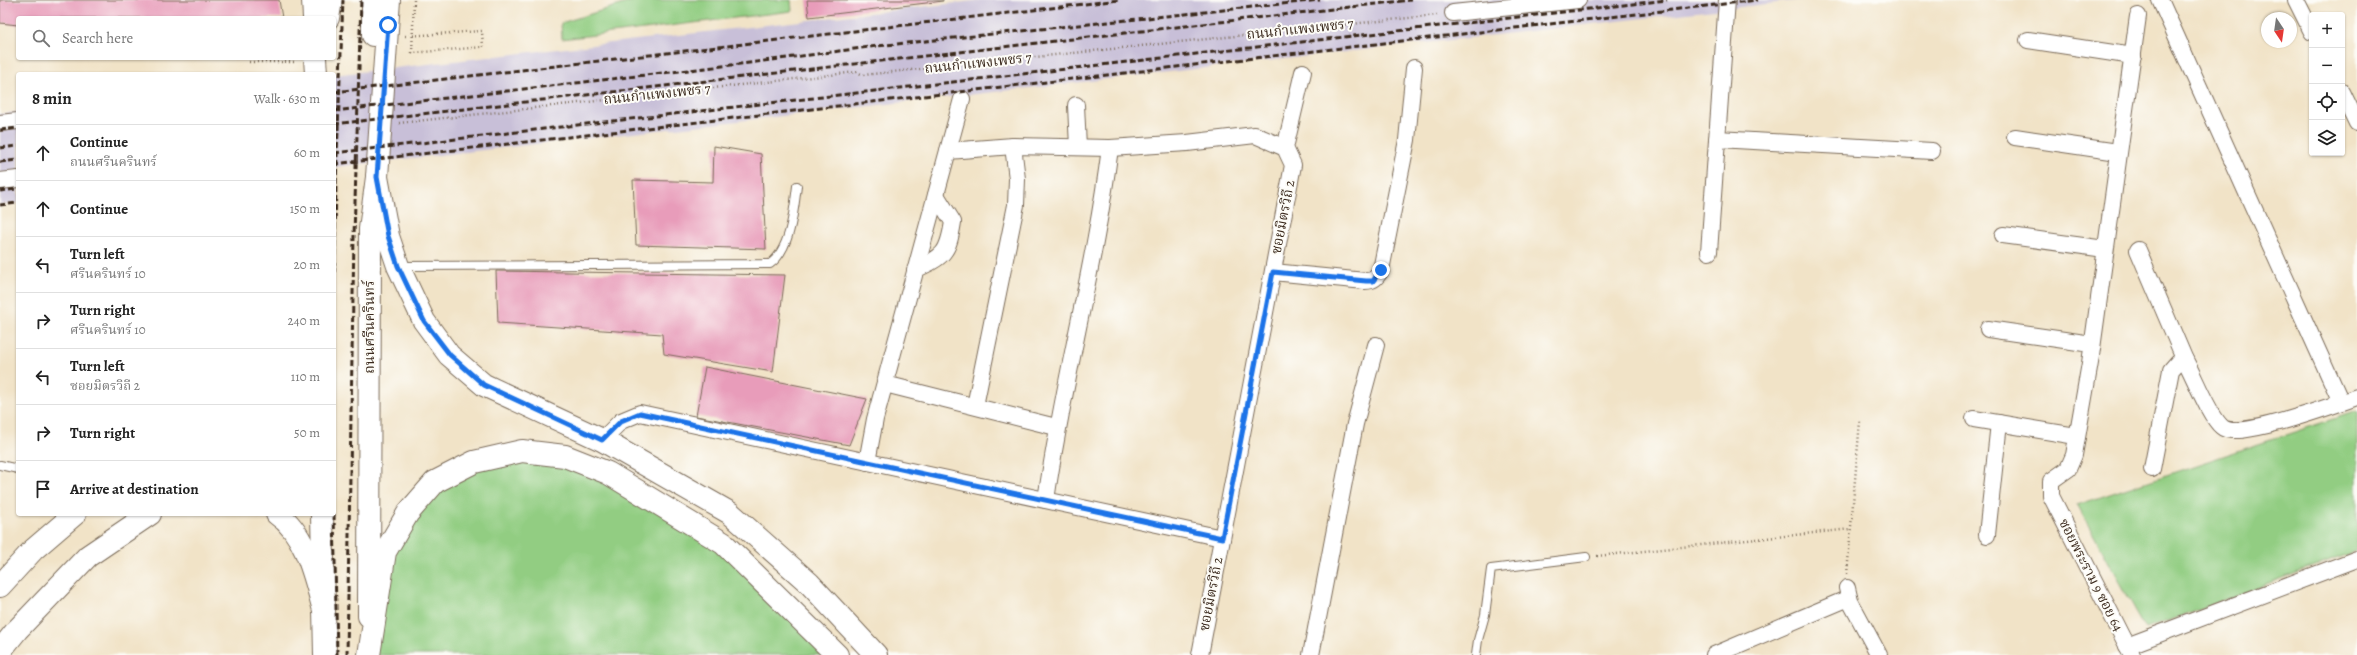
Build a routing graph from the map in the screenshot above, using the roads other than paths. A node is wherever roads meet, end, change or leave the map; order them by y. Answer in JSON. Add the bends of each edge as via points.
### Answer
{"nodes":[{"id":1,"x":313,"y":0,"type":"edge"},
{"id":2,"x":331,"y":0,"type":"edge"},
{"id":3,"x":373,"y":0,"type":"edge"},
{"id":4,"x":389,"y":0,"type":"edge"},
{"id":5,"x":1578,"y":0,"type":"edge"},
{"id":6,"x":1727,"y":0,"type":"edge"},
{"id":7,"x":2160,"y":0,"type":"edge"},
{"id":8,"x":2296,"y":0,"type":"edge"},
{"id":9,"x":1453,"y":14,"type":"road end"},
{"id":10,"x":314,"y":16,"type":"edge"},
{"id":11,"x":328,"y":16,"type":"edge"},
{"id":12,"x":2138,"y":16,"type":"dead end"},
{"id":13,"x":2309,"y":26,"type":"edge"},
{"id":14,"x":2028,"y":40,"type":"dead end"},
{"id":15,"x":2133,"y":56,"type":"junction"},
{"id":16,"x":1414,"y":68,"type":"dead end"},
{"id":17,"x":1304,"y":72,"type":"dead end"},
{"id":18,"x":2345,"y":98,"type":"edge"},
{"id":19,"x":962,"y":99,"type":"dead end"},
{"id":20,"x":1076,"y":105,"type":"dead end"},
{"id":21,"x":16,"y":120,"type":"edge"},
{"id":22,"x":0,"y":122,"type":"edge"},
{"id":23,"x":2357,"y":123,"type":"edge"},
{"id":24,"x":2015,"y":137,"type":"dead end"},
{"id":25,"x":1717,"y":139,"type":"junction"},
{"id":26,"x":1013,"y":146,"type":"junction"},
{"id":27,"x":1078,"y":147,"type":"junction"},
{"id":28,"x":1110,"y":148,"type":"junction"},
{"id":29,"x":948,"y":151,"type":"junction"},
{"id":30,"x":1932,"y":151,"type":"dead end"},
{"id":31,"x":1287,"y":152,"type":"junction"},
{"id":32,"x":2118,"y":152,"type":"junction"},
{"id":33,"x":377,"y":177,"type":"junction"},
{"id":34,"x":16,"y":179,"type":"edge"},
{"id":35,"x":0,"y":181,"type":"edge"},
{"id":36,"x":797,"y":186,"type":"dead end"},
{"id":37,"x":936,"y":195,"type":"junction"},
{"id":38,"x":370,"y":229,"type":"junction"},
{"id":39,"x":2003,"y":235,"type":"dead end"},
{"id":40,"x":2105,"y":249,"type":"junction"},
{"id":41,"x":2138,"y":250,"type":"dead end"},
{"id":42,"x":1710,"y":252,"type":"dead end"},
{"id":43,"x":398,"y":266,"type":"junction"},
{"id":44,"x":916,"y":270,"type":"junction"},
{"id":45,"x":1273,"y":272,"type":"junction"},
{"id":46,"x":1988,"y":329,"type":"dead end"},
{"id":47,"x":2092,"y":344,"type":"junction"},
{"id":48,"x":1376,"y":345,"type":"dead end"},
{"id":49,"x":2185,"y":360,"type":"junction"},
{"id":50,"x":884,"y":384,"type":"junction"},
{"id":51,"x":2357,"y":397,"type":"edge"},
{"id":52,"x":2341,"y":402,"type":"junction"},
{"id":53,"x":975,"y":406,"type":"junction"},
{"id":54,"x":1974,"y":419,"type":"dead end"},
{"id":55,"x":1999,"y":423,"type":"junction"},
{"id":56,"x":1056,"y":427,"type":"junction"},
{"id":57,"x":2076,"y":436,"type":"junction"},
{"id":58,"x":602,"y":440,"type":"junction"},
{"id":59,"x":867,"y":462,"type":"junction"},
{"id":60,"x":0,"y":465,"type":"edge"},
{"id":61,"x":16,"y":469,"type":"edge"},
{"id":62,"x":2152,"y":469,"type":"dead end"},
{"id":63,"x":1046,"y":500,"type":"junction"},
{"id":64,"x":73,"y":516,"type":"edge"},
{"id":65,"x":147,"y":516,"type":"edge"},
{"id":66,"x":280,"y":516,"type":"edge"},
{"id":67,"x":322,"y":516,"type":"edge"},
{"id":68,"x":1987,"y":534,"type":"dead end"},
{"id":69,"x":1222,"y":538,"type":"junction"},
{"id":70,"x":1586,"y":557,"type":"road end"},
{"id":71,"x":2357,"y":559,"type":"edge"},
{"id":72,"x":0,"y":586,"type":"edge"},
{"id":73,"x":324,"y":610,"type":"junction"},
{"id":74,"x":2130,"y":651,"type":"edge"},
{"id":75,"x":0,"y":652,"type":"edge"},
{"id":76,"x":325,"y":655,"type":"edge"},
{"id":77,"x":369,"y":655,"type":"edge"},
{"id":78,"x":837,"y":655,"type":"edge"},
{"id":79,"x":876,"y":655,"type":"edge"},
{"id":80,"x":1200,"y":655,"type":"edge"},
{"id":81,"x":1311,"y":655,"type":"edge"},
{"id":82,"x":1476,"y":655,"type":"edge"},
{"id":83,"x":1714,"y":655,"type":"edge"},
{"id":84,"x":1879,"y":655,"type":"edge"}],
"edges":[{"from":1,"to":10,"type":"main road"},
{"from":2,"to":11,"type":"main road"},
{"from":3,"to":38,"type":"main road","via":[[368,185]]},
{"from":4,"to":33,"type":"main road","name":"ถนนศรีนครินทร์"},
{"from":5,"to":9,"type":"street"},
{"from":6,"to":25,"type":"street"},
{"from":7,"to":52,"type":"street"},
{"from":8,"to":13,"type":"street"},
{"from":12,"to":15,"type":"street"},
{"from":14,"to":15,"type":"street"},
{"from":15,"to":32,"type":"street"},
{"from":16,"to":45,"type":"street","via":[[1407,140],[1381,270],[1377,277],[1373,281],[1366,281]]},
{"from":17,"to":31,"type":"street","name":"ซอยมิตรวิถี 2"},
{"from":18,"to":23,"type":"street"},
{"from":19,"to":29,"type":"street"},
{"from":20,"to":27,"type":"street"},
{"from":21,"to":22,"type":"street"},
{"from":24,"to":32,"type":"street"},
{"from":25,"to":30,"type":"street"},
{"from":25,"to":42,"type":"street"},
{"from":26,"to":27,"type":"street"},
{"from":26,"to":29,"type":"street"},
{"from":26,"to":53,"type":"street","via":[[1017,179],[1016,205]]},
{"from":27,"to":28,"type":"street"},
{"from":28,"to":31,"type":"street","via":[[1255,135]]},
{"from":28,"to":56,"type":"street","via":[[1104,200]]},
{"from":29,"to":37,"type":"street"},
{"from":31,"to":45,"type":"street","name":"ซอยมิตรวิถี 2","via":[[1293,165]]},
{"from":32,"to":40,"type":"street"},
{"from":33,"to":38,"type":"main road","name":"ถนนศรีนครินทร์"},
{"from":33,"to":43,"type":"main road","via":[[388,236]]},
{"from":34,"to":35,"type":"street"},
{"from":36,"to":43,"type":"lane","via":[[792,222],[778,259],[770,264]]},
{"from":37,"to":44,"type":"street"},
{"from":37,"to":44,"type":"street","via":[[953,222],[950,242],[940,258]]},
{"from":38,"to":77,"type":"main road","name":"ถนนศรีนครินทร์"},
{"from":39,"to":40,"type":"street"},
{"from":40,"to":47,"type":"street"},
{"from":41,"to":49,"type":"street"},
{"from":43,"to":58,"type":"main road","via":[[424,321],[450,355],[484,385]]},
{"from":44,"to":50,"type":"street"},
{"from":45,"to":69,"type":"street","name":"ซอยมิตรวิถี 2"},
{"from":46,"to":47,"type":"street"},
{"from":47,"to":57,"type":"street"},
{"from":48,"to":81,"type":"street","via":[[1355,424]]},
{"from":49,"to":52,"type":"street","via":[[2215,418],[2222,428],[2232,432],[2272,424]]},
{"from":49,"to":62,"type":"street","via":[[2178,362],[2171,370]]},
{"from":50,"to":53,"type":"street"},
{"from":50,"to":59,"type":"street"},
{"from":51,"to":52,"type":"street"},
{"from":53,"to":56,"type":"street"},
{"from":54,"to":55,"type":"street"},
{"from":55,"to":57,"type":"street"},
{"from":55,"to":68,"type":"street"},
{"from":56,"to":63,"type":"street"},
{"from":57,"to":74,"type":"street","name":"ซอยพระราม 9 ซอย 64","via":[[2074,454],[2068,469],[2051,481],[2051,496]]},
{"from":58,"to":59,"type":"street","via":[[621,421],[640,413]]},
{"from":58,"to":79,"type":"main road","via":[[730,513],[809,583]]},
{"from":59,"to":63,"type":"street"},
{"from":60,"to":61,"type":"lane"},
{"from":63,"to":69,"type":"street"},
{"from":64,"to":72,"type":"main road","via":[[33,550]]},
{"from":65,"to":75,"type":"main road","via":[[88,556],[17,630]]},
{"from":66,"to":73,"type":"main road","via":[[309,555]]},
{"from":67,"to":73,"type":"main road"},
{"from":69,"to":80,"type":"street","name":"ซอยมิตรวิถี 2"},
{"from":70,"to":82,"type":"lane","via":[[1491,569],[1486,615]]},
{"from":71,"to":74,"type":"street"},
{"from":73,"to":76,"type":"main road"},
{"from":77,"to":78,"type":"main road","via":[[385,552],[408,513],[435,482],[474,462],[522,451],[566,456],[608,473],[723,543]]},
{"from":83,"to":84,"type":"street","via":[[1848,593]]}]}
